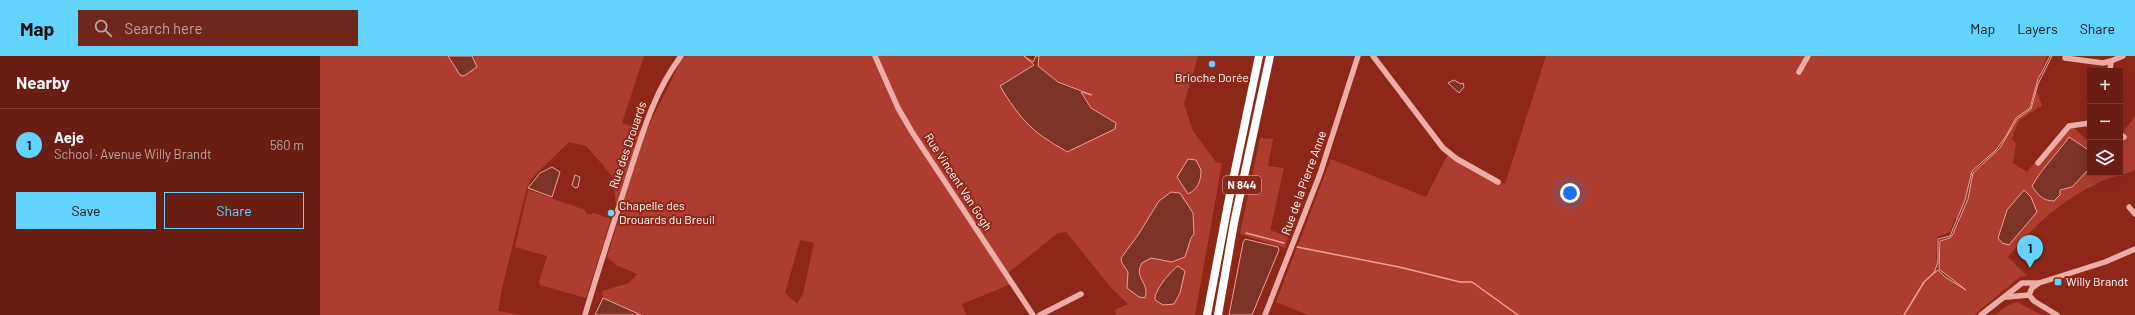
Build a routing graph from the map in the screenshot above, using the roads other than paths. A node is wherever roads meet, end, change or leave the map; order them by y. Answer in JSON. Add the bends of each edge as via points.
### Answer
{"nodes":[{"id":1,"x":682,"y":56,"type":"edge"},
{"id":2,"x":875,"y":56,"type":"edge"},
{"id":3,"x":1259,"y":56,"type":"edge"},
{"id":4,"x":1270,"y":56,"type":"edge"},
{"id":5,"x":1358,"y":56,"type":"edge"},
{"id":6,"x":1373,"y":56,"type":"edge"},
{"id":7,"x":1808,"y":56,"type":"edge"},
{"id":8,"x":2123,"y":56,"type":"edge"},
{"id":9,"x":2065,"y":58,"type":"dead end"},
{"id":10,"x":2111,"y":61,"type":"junction"},
{"id":11,"x":2110,"y":68,"type":"edge"},
{"id":12,"x":1798,"y":72,"type":"dead end"},
{"id":13,"x":2087,"y":123,"type":"edge"},
{"id":14,"x":2038,"y":163,"type":"dead end"},
{"id":15,"x":1498,"y":182,"type":"dead end"},
{"id":16,"x":2129,"y":207,"type":"dead end"},
{"id":17,"x":2135,"y":214,"type":"edge"},
{"id":18,"x":2135,"y":249,"type":"edge"},
{"id":19,"x":2031,"y":286,"type":"junction"},
{"id":20,"x":2019,"y":287,"type":"junction"},
{"id":21,"x":1081,"y":294,"type":"dead end"},
{"id":22,"x":2021,"y":294,"type":"junction"},
{"id":23,"x":2029,"y":295,"type":"junction"},
{"id":24,"x":2005,"y":297,"type":"junction"},
{"id":25,"x":585,"y":315,"type":"edge"},
{"id":26,"x":1033,"y":315,"type":"edge"},
{"id":27,"x":1040,"y":315,"type":"edge"},
{"id":28,"x":1207,"y":315,"type":"edge"},
{"id":29,"x":1218,"y":315,"type":"edge"},
{"id":30,"x":1265,"y":315,"type":"edge"},
{"id":31,"x":1981,"y":315,"type":"edge"},
{"id":32,"x":2057,"y":315,"type":"edge"}],
"edges":[{"from":1,"to":25,"type":"street","name":"Rue des Drouards","via":[[672,68],[658,94],[641,135]]},
{"from":2,"to":26,"type":"street","name":"Rue Vincent Van Gogh","via":[[898,108],[912,132]]},
{"from":3,"to":28,"type":"highway","number":"N 844"},
{"from":4,"to":29,"type":"highway","number":"N 844","via":[[1234,223]]},
{"from":5,"to":30,"type":"street","name":"Rue de la Pierre Anne","via":[[1320,174]]},
{"from":6,"to":15,"type":"street","via":[[1443,148]]},
{"from":7,"to":12,"type":"street"},
{"from":8,"to":10,"type":"street"},
{"from":9,"to":10,"type":"street","via":[[2103,63]]},
{"from":10,"to":11,"type":"street"},
{"from":13,"to":14,"type":"street","via":[[2069,126]]},
{"from":16,"to":17,"type":"street"},
{"from":18,"to":19,"type":"street","via":[[2105,262]]},
{"from":19,"to":20,"type":"street","via":[[2024,282]]},
{"from":19,"to":23,"type":"street"},
{"from":20,"to":22,"type":"street"},
{"from":20,"to":24,"type":"street"},
{"from":21,"to":27,"type":"street"},
{"from":22,"to":23,"type":"street"},
{"from":22,"to":24,"type":"street"},
{"from":23,"to":32,"type":"street"},
{"from":24,"to":31,"type":"street"}]}
